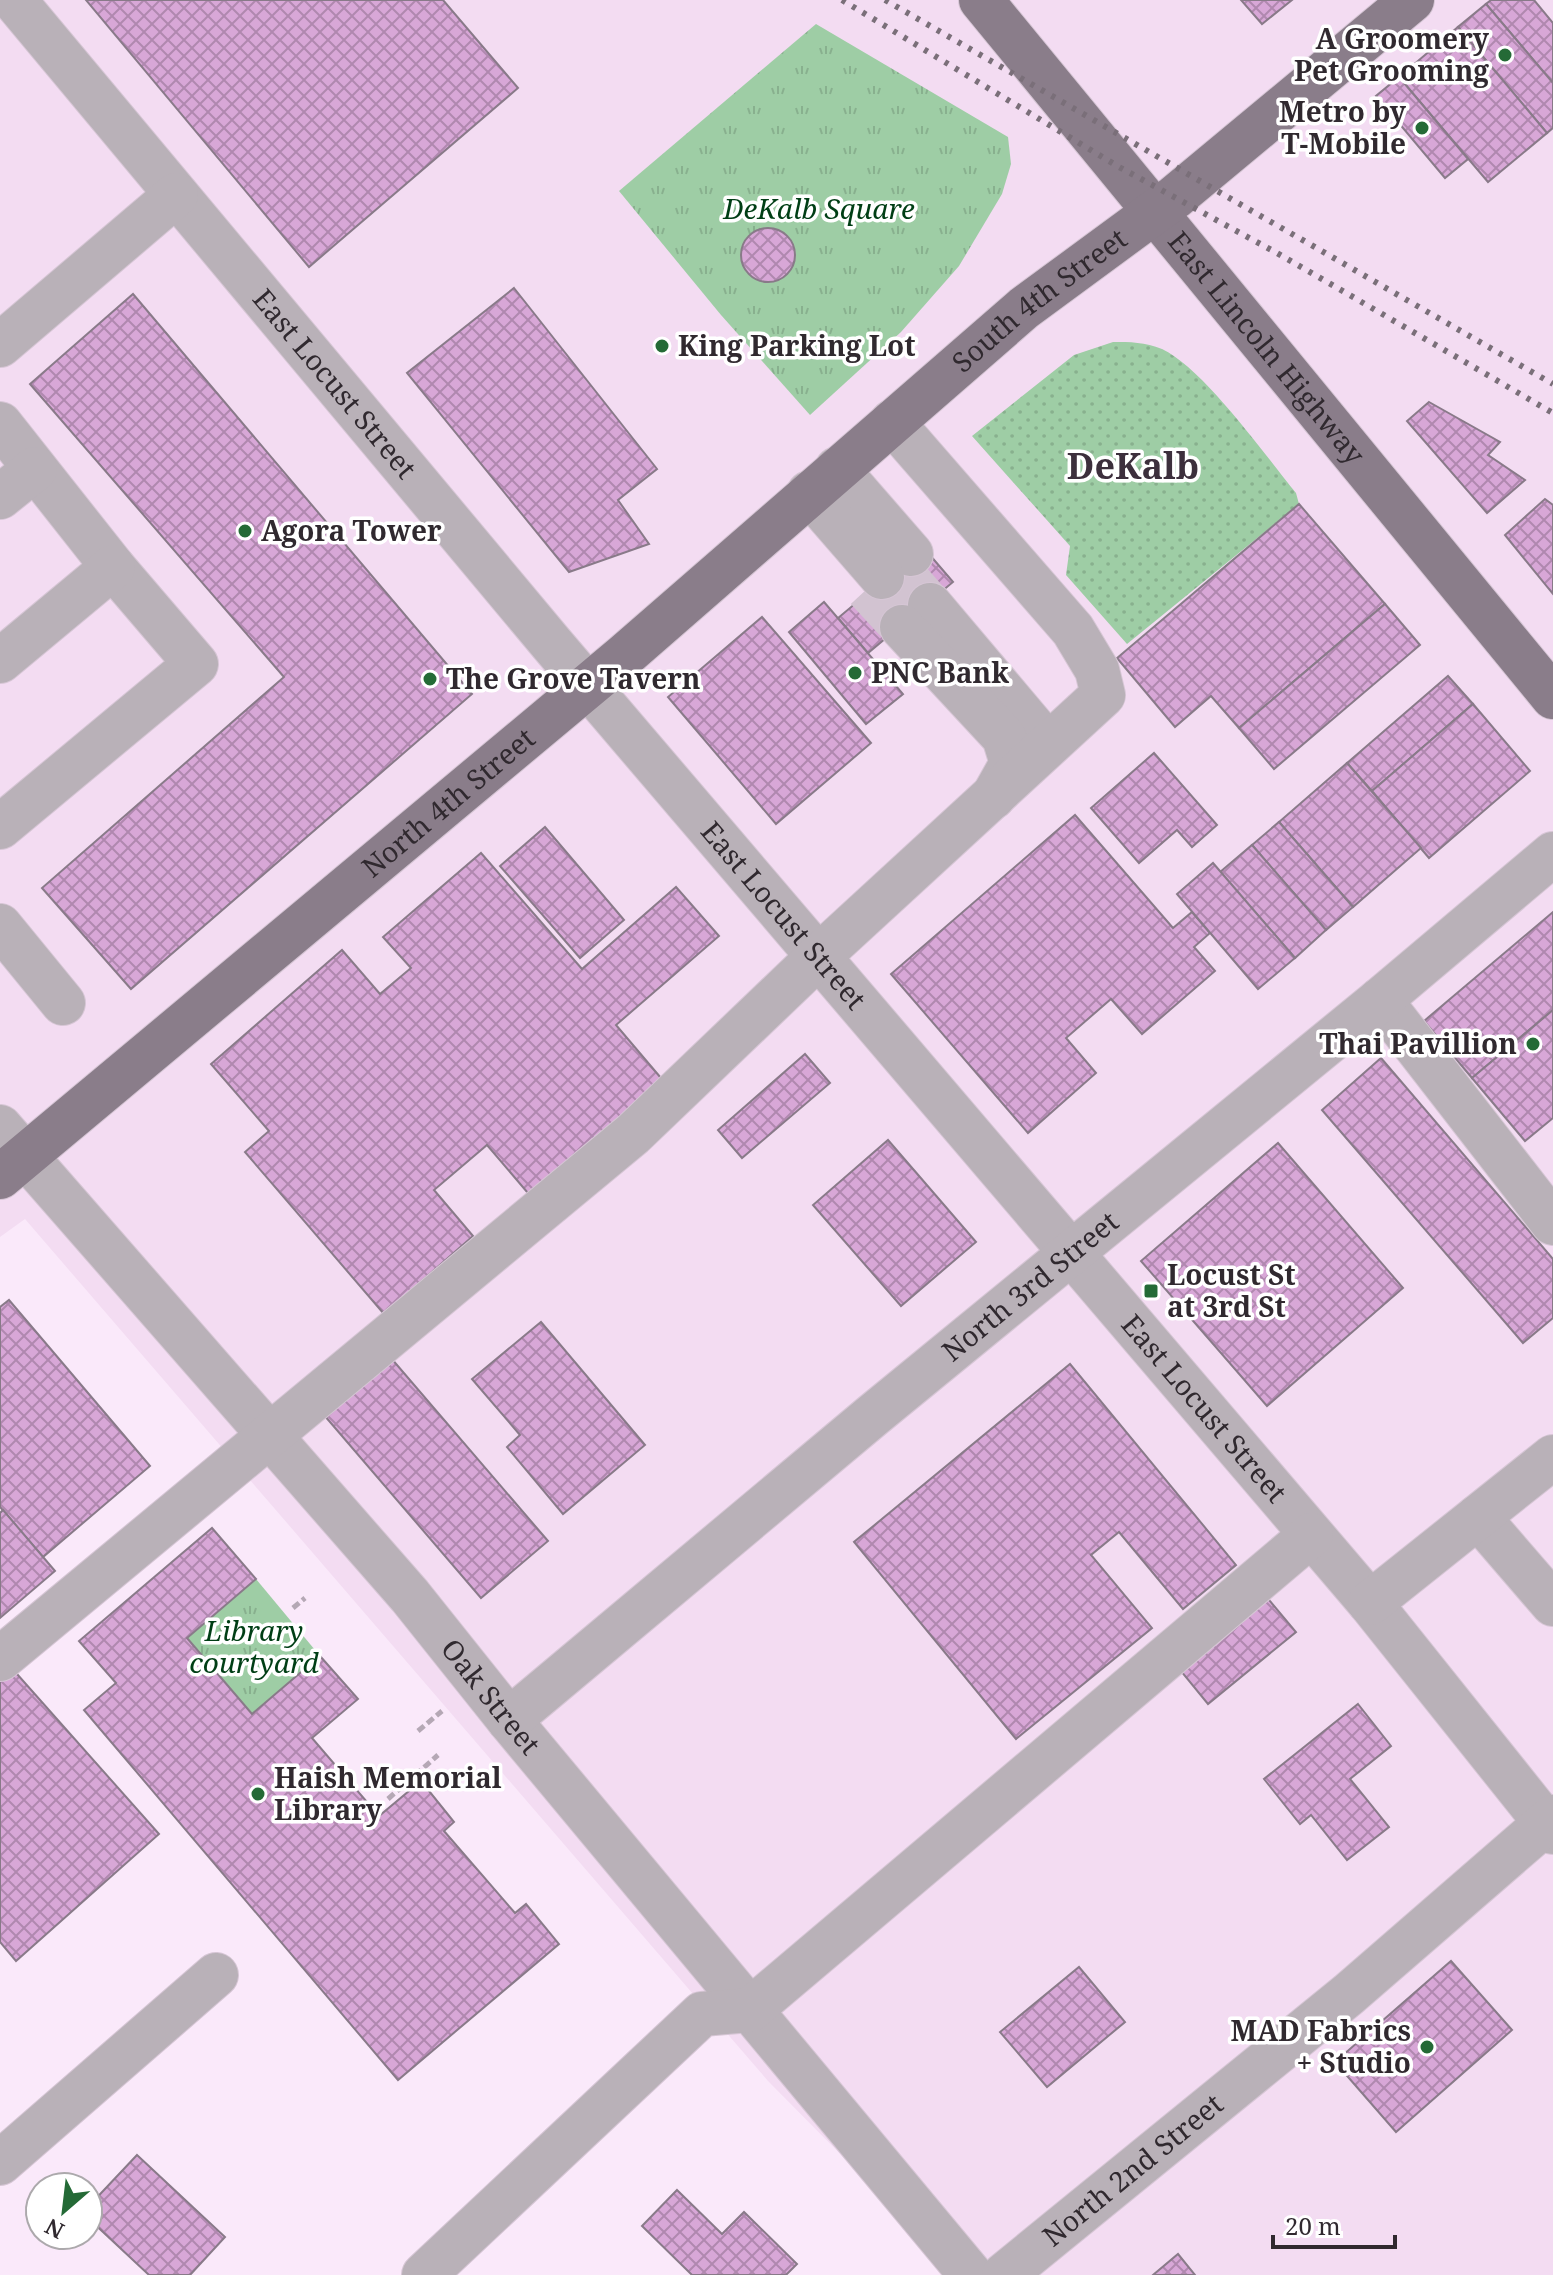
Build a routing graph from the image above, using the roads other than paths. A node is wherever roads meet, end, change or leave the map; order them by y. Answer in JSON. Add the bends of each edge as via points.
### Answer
{"nodes":[{"id":1,"x":14,"y":0,"type":"edge"},
{"id":2,"x":981,"y":0,"type":"edge"},
{"id":3,"x":1412,"y":0,"type":"edge"},
{"id":4,"x":176,"y":195,"type":"junction"},
{"id":5,"x":1156,"y":212,"type":"junction"},
{"id":6,"x":0,"y":345,"type":"edge"},
{"id":7,"x":892,"y":422,"type":"junction"},
{"id":8,"x":0,"y":424,"type":"edge"},
{"id":9,"x":35,"y":469,"type":"junction"},
{"id":10,"x":815,"y":488,"type":"junction"},
{"id":11,"x":0,"y":497,"type":"edge"},
{"id":12,"x":113,"y":567,"type":"junction"},
{"id":13,"x":0,"y":661,"type":"edge"},
{"id":14,"x":589,"y":685,"type":"junction"},
{"id":15,"x":1553,"y":697,"type":"edge"},
{"id":16,"x":1025,"y":769,"type":"junction"},
{"id":17,"x":0,"y":827,"type":"edge"},
{"id":18,"x":1553,"y":854,"type":"edge"},
{"id":19,"x":0,"y":926,"type":"edge"},
{"id":20,"x":818,"y":957,"type":"junction"},
{"id":21,"x":1380,"y":1000,"type":"junction"},
{"id":22,"x":63,"y":1003,"type":"dead end"},
{"id":23,"x":8,"y":1153,"type":"edge"},
{"id":24,"x":1553,"y":1223,"type":"edge"},
{"id":25,"x":1072,"y":1253,"type":"junction"},
{"id":26,"x":269,"y":1435,"type":"junction"},
{"id":27,"x":1553,"y":1457,"type":"edge"},
{"id":28,"x":1478,"y":1517,"type":"junction"},
{"id":29,"x":1311,"y":1535,"type":"junction"},
{"id":30,"x":1370,"y":1603,"type":"junction"},
{"id":31,"x":1553,"y":1604,"type":"edge"},
{"id":32,"x":0,"y":1659,"type":"edge"},
{"id":33,"x":509,"y":1720,"type":"junction"},
{"id":34,"x":1551,"y":1824,"type":"edge"},
{"id":35,"x":216,"y":1975,"type":"dead end"},
{"id":36,"x":750,"y":2010,"type":"junction"},
{"id":37,"x":0,"y":2163,"type":"edge"},
{"id":38,"x":424,"y":2275,"type":"edge"},
{"id":39,"x":971,"y":2275,"type":"edge"},
{"id":40,"x":1004,"y":2275,"type":"edge"}],
"edges":[{"from":1,"to":4,"type":"street","name":"East Locust Street"},
{"from":2,"to":5,"type":"main road","name":"East Lincoln Highway"},
{"from":3,"to":5,"type":"main road","name":"South 4th Street"},
{"from":4,"to":6,"type":"street"},
{"from":4,"to":14,"type":"street","name":"East Locust Street"},
{"from":5,"to":7,"type":"main road","name":"South 4th Street","via":[[1042,293]]},
{"from":5,"to":15,"type":"main road","name":"East Lincoln Highway"},
{"from":7,"to":10,"type":"main road","name":"North 4th Street"},
{"from":7,"to":16,"type":"street","via":[[1073,630],[1097,670],[1103,695]]},
{"from":8,"to":9,"type":"street"},
{"from":9,"to":11,"type":"street"},
{"from":9,"to":12,"type":"street"},
{"from":10,"to":10,"type":"street","via":[[889,571]]},
{"from":10,"to":14,"type":"main road","name":"North 4th Street"},
{"from":12,"to":13,"type":"street"},
{"from":12,"to":17,"type":"street","via":[[196,664]]},
{"from":14,"to":20,"type":"street","name":"East Locust Street"},
{"from":14,"to":23,"type":"main road","name":"North 4th Street"},
{"from":16,"to":16,"type":"street","via":[[1012,763],[1004,737],[923,610],[1049,713]]},
{"from":16,"to":20,"type":"street"},
{"from":18,"to":21,"type":"street","name":"North 3rd Street"},
{"from":19,"to":22,"type":"street"},
{"from":20,"to":25,"type":"street","name":"East Locust Street"},
{"from":20,"to":26,"type":"street","via":[[633,1134]]},
{"from":21,"to":24,"type":"street"},
{"from":21,"to":25,"type":"street","name":"North 3rd Street"},
{"from":23,"to":26,"type":"street","name":"Oak Street"},
{"from":25,"to":29,"type":"street","name":"East Locust Street"},
{"from":25,"to":33,"type":"street","name":"North 3rd Street"},
{"from":26,"to":32,"type":"street"},
{"from":26,"to":33,"type":"street","name":"Oak Street","via":[[410,1596]]},
{"from":27,"to":28,"type":"street"},
{"from":28,"to":30,"type":"street"},
{"from":28,"to":31,"type":"street"},
{"from":29,"to":30,"type":"street","name":"East Locust Street"},
{"from":29,"to":36,"type":"street"},
{"from":30,"to":34,"type":"street","name":"East Locust Street"},
{"from":33,"to":36,"type":"street","name":"Oak Street"},
{"from":34,"to":40,"type":"street","name":"North 2nd Street"},
{"from":35,"to":37,"type":"street"},
{"from":36,"to":38,"type":"street","via":[[702,2014]]},
{"from":36,"to":39,"type":"street","name":"Oak Street"}]}
